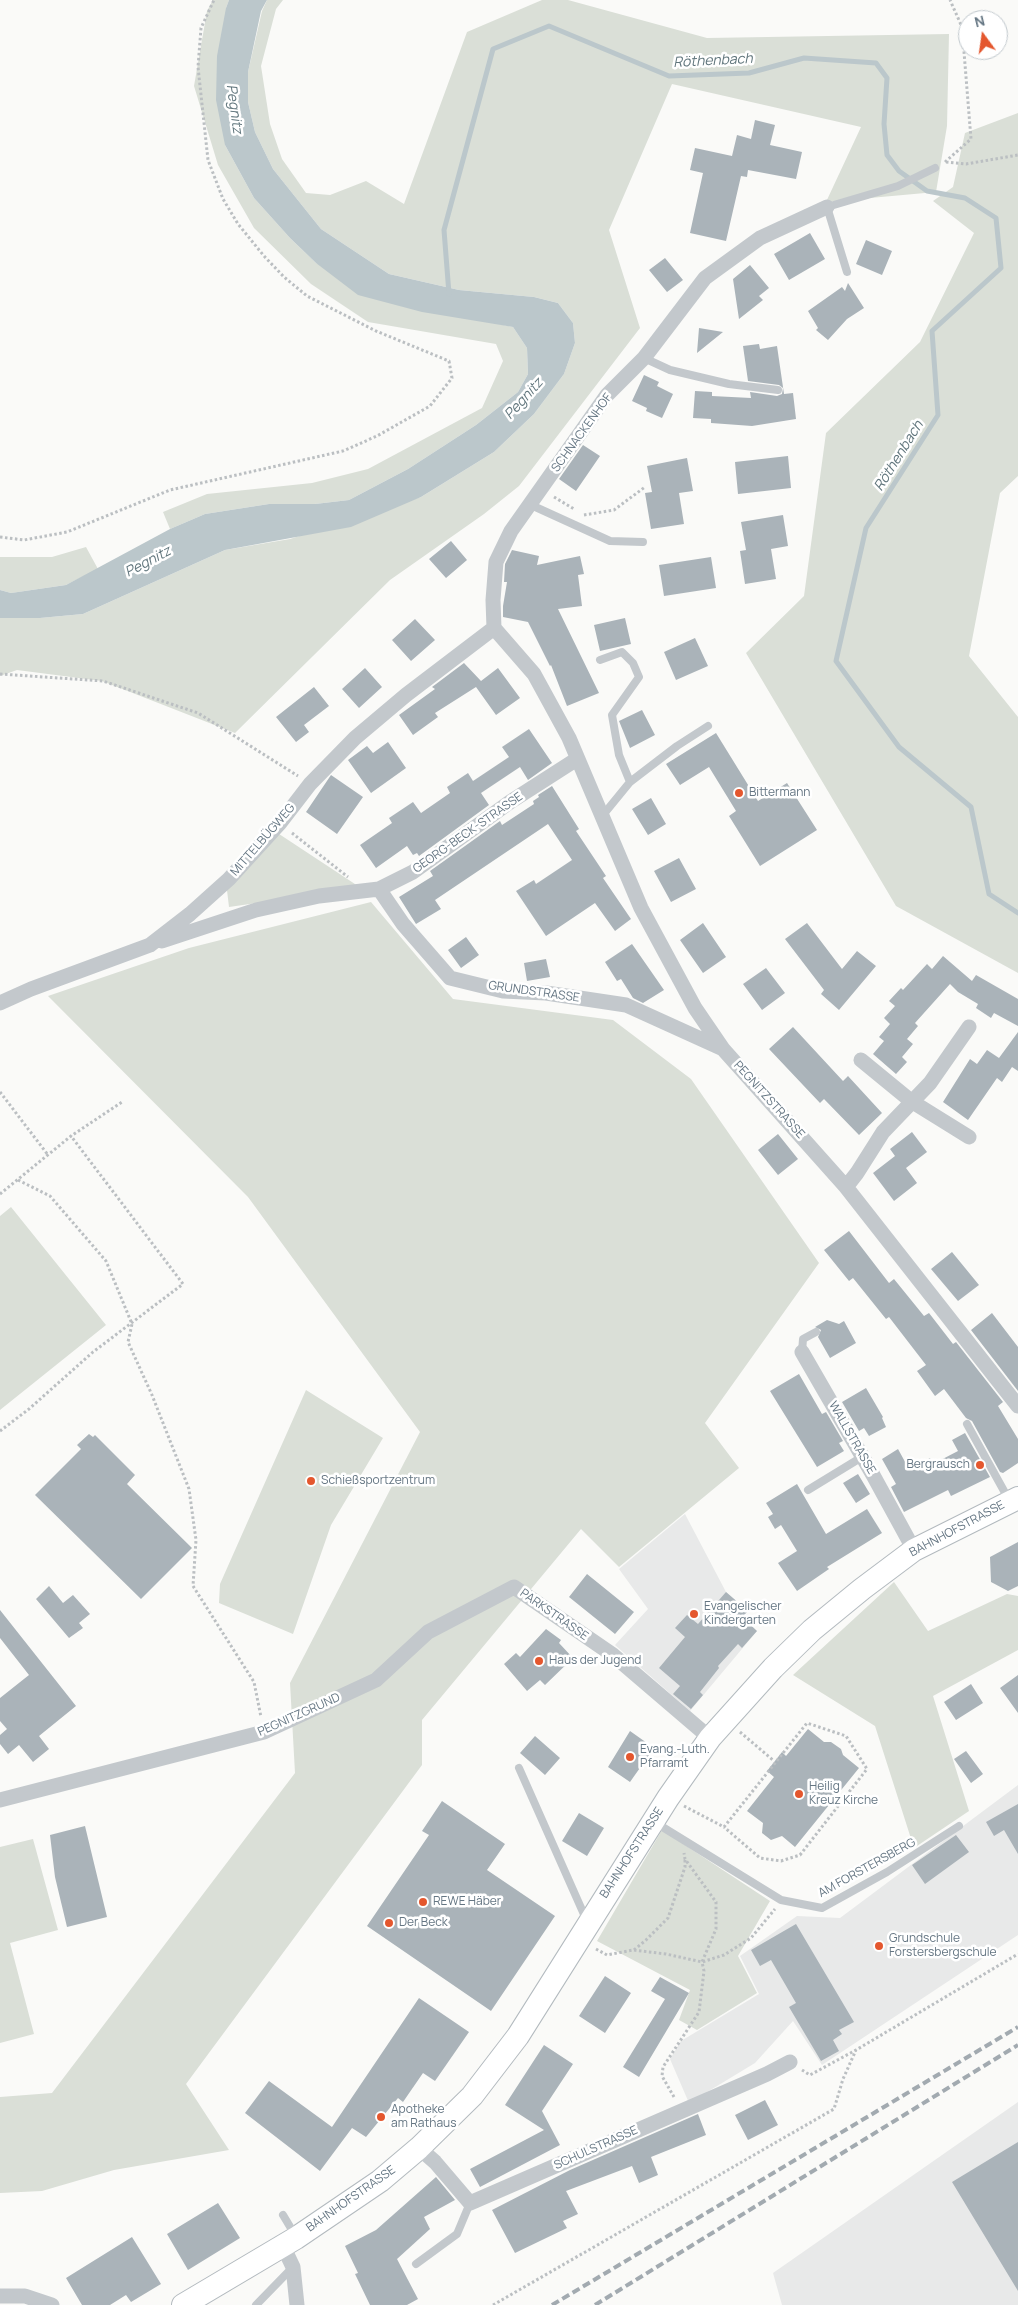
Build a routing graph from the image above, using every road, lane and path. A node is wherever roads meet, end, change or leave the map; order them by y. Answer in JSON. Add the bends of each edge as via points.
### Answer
{"nodes":[{"id":1,"x":214,"y":0,"type":"edge"},
{"id":2,"x":950,"y":0,"type":"edge"},
{"id":3,"x":1018,"y":155,"type":"edge"},
{"id":4,"x":934,"y":168,"type":"dead end"},
{"id":5,"x":827,"y":207,"type":"junction"},
{"id":6,"x":847,"y":272,"type":"dead end"},
{"id":7,"x":644,"y":358,"type":"junction"},
{"id":8,"x":778,"y":390,"type":"dead end"},
{"id":9,"x":645,"y":487,"type":"dead end"},
{"id":10,"x":541,"y":490,"type":"junction"},
{"id":11,"x":531,"y":505,"type":"junction"},
{"id":12,"x":0,"y":536,"type":"edge"},
{"id":13,"x":643,"y":542,"type":"dead end"},
{"id":14,"x":494,"y":628,"type":"junction"},
{"id":15,"x":600,"y":660,"type":"dead end"},
{"id":16,"x":0,"y":674,"type":"edge"},
{"id":17,"x":708,"y":726,"type":"dead end"},
{"id":18,"x":577,"y":759,"type":"junction"},
{"id":19,"x":630,"y":782,"type":"junction"},
{"id":20,"x":310,"y":784,"type":"junction"},
{"id":21,"x":603,"y":815,"type":"junction"},
{"id":22,"x":280,"y":823,"type":"junction"},
{"id":23,"x":372,"y":890,"type":"junction"},
{"id":24,"x":150,"y":945,"type":"junction"},
{"id":25,"x":0,"y":1003,"type":"edge"},
{"id":26,"x":969,"y":1027,"type":"dead end"},
{"id":27,"x":722,"y":1049,"type":"junction"},
{"id":28,"x":861,"y":1060,"type":"dead end"},
{"id":29,"x":0,"y":1092,"type":"edge"},
{"id":30,"x":911,"y":1101,"type":"junction"},
{"id":31,"x":122,"y":1102,"type":"dead end"},
{"id":32,"x":71,"y":1136,"type":"junction"},
{"id":33,"x":969,"y":1137,"type":"dead end"},
{"id":34,"x":48,"y":1156,"type":"junction"},
{"id":35,"x":18,"y":1180,"type":"junction"},
{"id":36,"x":846,"y":1187,"type":"junction"},
{"id":37,"x":0,"y":1194,"type":"edge"},
{"id":38,"x":132,"y":1324,"type":"junction"},
{"id":39,"x":816,"y":1332,"type":"dead end"},
{"id":40,"x":802,"y":1352,"type":"joint"},
{"id":41,"x":1018,"y":1406,"type":"edge"},
{"id":42,"x":967,"y":1424,"type":"dead end"},
{"id":43,"x":0,"y":1431,"type":"edge"},
{"id":44,"x":862,"y":1456,"type":"junction"},
{"id":45,"x":808,"y":1490,"type":"dead end"},
{"id":46,"x":1014,"y":1500,"type":"edge"},
{"id":47,"x":914,"y":1550,"type":"junction"},
{"id":48,"x":514,"y":1587,"type":"joint"},
{"id":49,"x":726,"y":1720,"type":"junction"},
{"id":50,"x":264,"y":1732,"type":"junction"},
{"id":51,"x":710,"y":1738,"type":"junction"},
{"id":52,"x":774,"y":1761,"type":"junction"},
{"id":53,"x":519,"y":1768,"type":"dead end"},
{"id":54,"x":668,"y":1798,"type":"junction"},
{"id":55,"x":0,"y":1800,"type":"edge"},
{"id":56,"x":652,"y":1820,"type":"junction"},
{"id":57,"x":959,"y":1826,"type":"dead end"},
{"id":58,"x":724,"y":1827,"type":"junction"},
{"id":59,"x":682,"y":1838,"type":"junction"},
{"id":60,"x":685,"y":1859,"type":"junction"},
{"id":61,"x":781,"y":1900,"type":"junction"},
{"id":62,"x":583,"y":1931,"type":"junction"},
{"id":63,"x":633,"y":1950,"type":"junction"},
{"id":64,"x":1018,"y":1954,"type":"edge"},
{"id":65,"x":702,"y":1962,"type":"junction"},
{"id":66,"x":856,"y":2050,"type":"junction"},
{"id":67,"x":790,"y":2062,"type":"joint"},
{"id":68,"x":682,"y":2110,"type":"junction"},
{"id":69,"x":419,"y":2148,"type":"junction"},
{"id":70,"x":470,"y":2203,"type":"junction"},
{"id":71,"x":283,"y":2215,"type":"dead end"},
{"id":72,"x":290,"y":2242,"type":"junction"},
{"id":73,"x":416,"y":2264,"type":"dead end"},
{"id":74,"x":293,"y":2267,"type":"junction"},
{"id":75,"x":0,"y":2296,"type":"edge"},
{"id":76,"x":52,"y":2305,"type":"edge"},
{"id":77,"x":183,"y":2305,"type":"edge"},
{"id":78,"x":256,"y":2305,"type":"edge"},
{"id":79,"x":297,"y":2305,"type":"edge"},
{"id":80,"x":493,"y":2305,"type":"edge"}],
"edges":[{"from":1,"to":12,"type":"path","via":[[201,28],[198,66],[208,160],[228,207],[264,256],[307,296],[376,331],[449,361],[452,378],[430,406],[343,451],[170,490],[67,532],[24,540]]},
{"from":2,"to":3,"type":"path","via":[[962,27],[971,139],[946,162],[966,164]]},
{"from":4,"to":5,"type":"lane","via":[[898,186]]},
{"from":5,"to":6,"type":"lane"},
{"from":5,"to":7,"type":"street","name":"SCHNACKENHOF","via":[[760,238],[705,278]]},
{"from":7,"to":8,"type":"lane","via":[[670,370]]},
{"from":7,"to":10,"type":"street","name":"SCHNACKENHOF","via":[[607,395]]},
{"from":9,"to":10,"type":"path","via":[[614,510],[586,516]]},
{"from":10,"to":11,"type":"street","name":"SCHNACKENHOF"},
{"from":11,"to":13,"type":"lane","via":[[610,540]]},
{"from":11,"to":14,"type":"street","name":"SCHNACKENHOF","via":[[511,531],[496,562]]},
{"from":14,"to":18,"type":"street","via":[[534,674]]},
{"from":14,"to":20,"type":"street","name":"MITTELBÜGWEG","via":[[355,738]]},
{"from":15,"to":19,"type":"lane","via":[[622,652],[633,663],[639,677],[612,715],[619,755]]},
{"from":16,"to":20,"type":"path","via":[[103,681],[198,713]]},
{"from":17,"to":19,"type":"lane"},
{"from":18,"to":21,"type":"street","name":"PEGNITZSTRASSE"},
{"from":18,"to":23,"type":"street","name":"GEORG-BECK-STRASSE","via":[[510,802],[413,872]]},
{"from":19,"to":21,"type":"lane"},
{"from":20,"to":22,"type":"street","name":"MITTELBÜGWEG"},
{"from":21,"to":27,"type":"street","name":"PEGNITZSTRASSE","via":[[662,951]]},
{"from":22,"to":23,"type":"path"},
{"from":22,"to":24,"type":"street","name":"MITTELBÜGWEG","via":[[229,880]]},
{"from":23,"to":24,"type":"street","name":"GEORG-BECK-STRASSE","via":[[319,896],[256,910]]},
{"from":23,"to":27,"type":"street","name":"GRUNDSTRASSE","via":[[450,978],[503,990],[626,1005]]},
{"from":24,"to":25,"type":"street","name":"MITTELBÜGWEG"},
{"from":26,"to":30,"type":"street","via":[[930,1083]]},
{"from":27,"to":36,"type":"street","name":"PEGNITZSTRASSE"},
{"from":28,"to":30,"type":"street"},
{"from":29,"to":34,"type":"path"},
{"from":30,"to":33,"type":"street"},
{"from":30,"to":36,"type":"street","via":[[883,1132]]},
{"from":31,"to":32,"type":"path"},
{"from":32,"to":34,"type":"path"},
{"from":32,"to":38,"type":"path","via":[[183,1284]]},
{"from":34,"to":35,"type":"path"},
{"from":35,"to":37,"type":"path"},
{"from":35,"to":38,"type":"path","via":[[50,1196],[106,1261]]},
{"from":36,"to":41,"type":"street","name":"PEGNITZSTRASSE"},
{"from":38,"to":43,"type":"path","via":[[93,1352]]},
{"from":38,"to":50,"type":"path","via":[[128,1342],[189,1489],[196,1540],[193,1586],[254,1682]]},
{"from":39,"to":40,"type":"lane","name":"WALLSTRASSE","via":[[802,1339]]},
{"from":40,"to":44,"type":"street","name":"WALLSTRASSE"},
{"from":42,"to":46,"type":"lane"},
{"from":44,"to":45,"type":"lane"},
{"from":44,"to":47,"type":"street","name":"WALLSTRASSE"},
{"from":46,"to":47,"type":"main road","name":"BAHNHOFSTRASSE"},
{"from":47,"to":49,"type":"main road","name":"BAHNHOFSTRASSE","via":[[812,1630]]},
{"from":48,"to":50,"type":"street","name":"PEGNITZGRUND","via":[[428,1632],[376,1680]]},
{"from":48,"to":51,"type":"street","name":"PARKSTRASSE","via":[[613,1656]]},
{"from":49,"to":51,"type":"main road","name":"BAHNHOFSTRASSE"},
{"from":49,"to":52,"type":"path"},
{"from":50,"to":55,"type":"street","name":"PEGNITZGRUND"},
{"from":51,"to":54,"type":"main road","name":"BAHNHOFSTRASSE"},
{"from":52,"to":58,"type":"path"},
{"from":52,"to":58,"type":"path","via":[[807,1723],[846,1736],[867,1769],[800,1855],[781,1861],[760,1858]]},
{"from":53,"to":62,"type":"lane"},
{"from":54,"to":56,"type":"main road","name":"BAHNHOFSTRASSE"},
{"from":54,"to":58,"type":"path"},
{"from":56,"to":59,"type":"lane","name":"AM FORSTERSBERG"},
{"from":56,"to":62,"type":"main road","name":"BAHNHOFSTRASSE"},
{"from":57,"to":61,"type":"lane","name":"AM FORSTERSBERG","via":[[822,1908]]},
{"from":59,"to":60,"type":"path"},
{"from":59,"to":61,"type":"lane","name":"AM FORSTERSBERG"},
{"from":60,"to":63,"type":"path","via":[[668,1918]]},
{"from":60,"to":65,"type":"path","via":[[716,1902],[716,1928]]},
{"from":61,"to":65,"type":"path","via":[[751,1938],[724,1955]]},
{"from":62,"to":63,"type":"path","via":[[607,1955]]},
{"from":62,"to":69,"type":"main road","name":"BAHNHOFSTRASSE","via":[[518,2036],[472,2096]]},
{"from":63,"to":65,"type":"path"},
{"from":64,"to":66,"type":"path"},
{"from":65,"to":68,"type":"path","via":[[704,1971],[698,2012],[663,2067],[662,2076]]},
{"from":66,"to":67,"type":"path","via":[[810,2074]]},
{"from":66,"to":80,"type":"path","via":[[834,2109]]},
{"from":67,"to":68,"type":"street","name":"SCHULSTRASSE"},
{"from":68,"to":70,"type":"street","name":"SCHULSTRASSE"},
{"from":69,"to":70,"type":"street"},
{"from":69,"to":72,"type":"main road","name":"BAHNHOFSTRASSE","via":[[380,2181]]},
{"from":70,"to":73,"type":"lane","via":[[457,2234]]},
{"from":71,"to":72,"type":"lane"},
{"from":72,"to":74,"type":"street"},
{"from":72,"to":77,"type":"main road","name":"BAHNHOFSTRASSE"},
{"from":74,"to":78,"type":"lane"},
{"from":74,"to":79,"type":"street"},
{"from":75,"to":76,"type":"street","via":[[25,2296]]}]}
